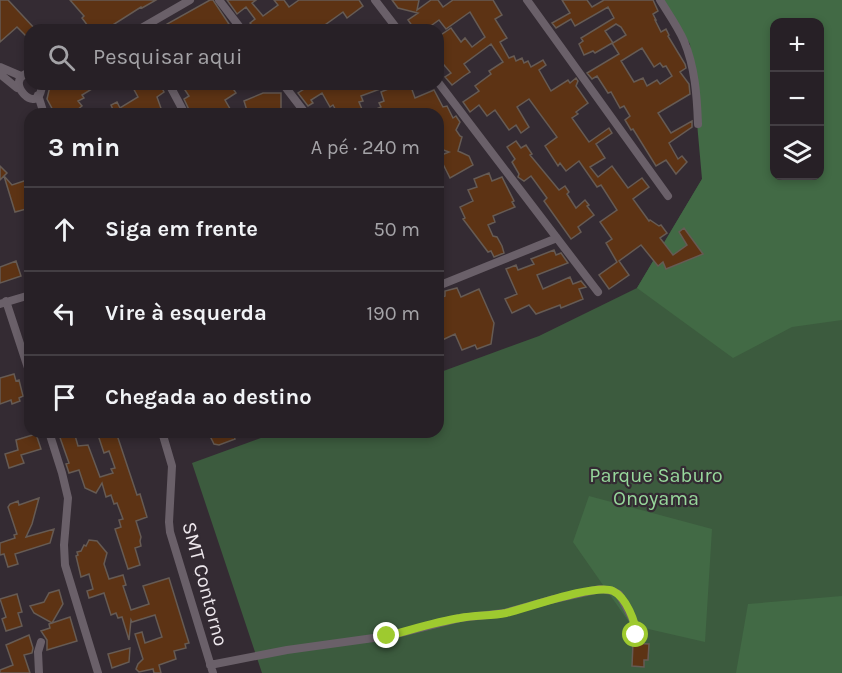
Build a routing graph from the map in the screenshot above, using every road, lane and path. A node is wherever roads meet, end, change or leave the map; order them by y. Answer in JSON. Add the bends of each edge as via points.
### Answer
{"nodes":[{"id":1,"x":190,"y":0,"type":"edge"},
{"id":2,"x":219,"y":0,"type":"edge"},
{"id":3,"x":375,"y":0,"type":"edge"},
{"id":4,"x":527,"y":0,"type":"edge"},
{"id":5,"x":660,"y":0,"type":"edge"},
{"id":6,"x":177,"y":3,"type":"edge"},
{"id":7,"x":147,"y":24,"type":"edge"},
{"id":8,"x":237,"y":24,"type":"edge"},
{"id":9,"x":393,"y":24,"type":"edge"},
{"id":10,"x":0,"y":67,"type":"edge"},
{"id":11,"x":24,"y":73,"type":"edge"},
{"id":12,"x":0,"y":74,"type":"edge"},
{"id":13,"x":24,"y":76,"type":"edge"},
{"id":14,"x":17,"y":88,"type":"junction"},
{"id":15,"x":38,"y":90,"type":"edge"},
{"id":16,"x":42,"y":90,"type":"edge"},
{"id":17,"x":172,"y":90,"type":"edge"},
{"id":18,"x":288,"y":90,"type":"edge"},
{"id":19,"x":444,"y":90,"type":"edge"},
{"id":20,"x":28,"y":99,"type":"junction"},
{"id":21,"x":36,"y":108,"type":"edge"},
{"id":22,"x":42,"y":108,"type":"edge"},
{"id":23,"x":182,"y":108,"type":"edge"},
{"id":24,"x":301,"y":108,"type":"edge"},
{"id":25,"x":698,"y":124,"type":"dead end"},
{"id":26,"x":668,"y":196,"type":"dead end"},
{"id":27,"x":557,"y":238,"type":"junction"},
{"id":28,"x":444,"y":284,"type":"edge"},
{"id":29,"x":598,"y":292,"type":"dead end"},
{"id":30,"x":24,"y":297,"type":"edge"},
{"id":31,"x":3,"y":303,"type":"edge"},
{"id":32,"x":24,"y":358,"type":"edge"},
{"id":33,"x":51,"y":438,"type":"edge"},
{"id":34,"x":164,"y":438,"type":"edge"},
{"id":35,"x":204,"y":572,"type":"dead end"},
{"id":36,"x":183,"y":575,"type":"junction"},
{"id":37,"x":636,"y":635,"type":"dead end"},
{"id":38,"x":41,"y":642,"type":"dead end"},
{"id":39,"x":211,"y":669,"type":"edge"},
{"id":40,"x":39,"y":673,"type":"edge"},
{"id":41,"x":98,"y":673,"type":"edge"}],
"edges":[{"from":1,"to":6,"type":"street"},
{"from":2,"to":8,"type":"street"},
{"from":3,"to":9,"type":"street"},
{"from":4,"to":26,"type":"street"},
{"from":5,"to":25,"type":"street","via":[[684,40],[697,96]]},
{"from":6,"to":7,"type":"street"},
{"from":10,"to":11,"type":"street"},
{"from":12,"to":14,"type":"street"},
{"from":13,"to":14,"type":"street","via":[[17,81]]},
{"from":14,"to":20,"type":"street"},
{"from":15,"to":20,"type":"street"},
{"from":16,"to":22,"type":"street"},
{"from":17,"to":23,"type":"street"},
{"from":18,"to":24,"type":"street"},
{"from":19,"to":27,"type":"street"},
{"from":20,"to":21,"type":"street"},
{"from":27,"to":28,"type":"street"},
{"from":27,"to":29,"type":"street"},
{"from":30,"to":31,"type":"street"},
{"from":31,"to":32,"type":"street"},
{"from":33,"to":41,"type":"street","via":[[68,498],[65,565]]},
{"from":34,"to":36,"type":"street","name":"SMT Contorno","via":[[171,466],[169,527]]},
{"from":35,"to":36,"type":"path"},
{"from":36,"to":39,"type":"street","name":"SMT Contorno"},
{"from":37,"to":39,"type":"street","via":[[636,627],[619,594],[600,589],[504,613],[460,618],[377,638],[287,650]]},
{"from":38,"to":40,"type":"street"}]}
